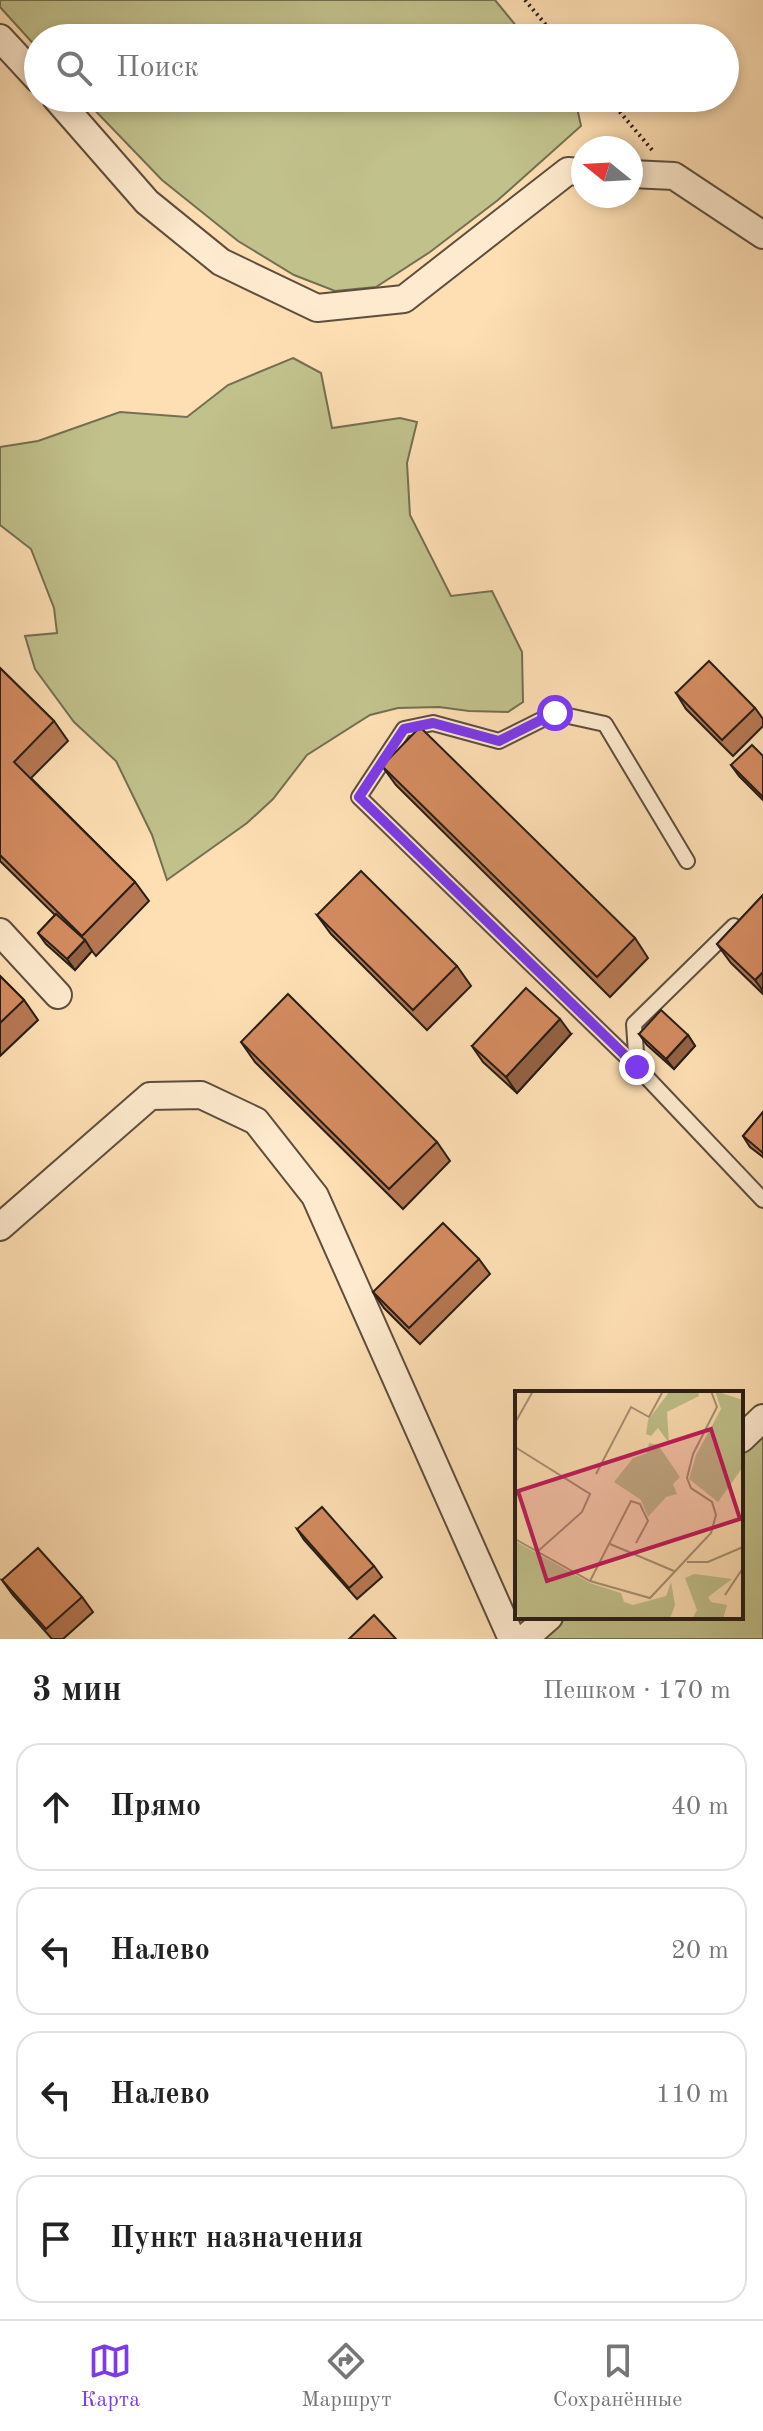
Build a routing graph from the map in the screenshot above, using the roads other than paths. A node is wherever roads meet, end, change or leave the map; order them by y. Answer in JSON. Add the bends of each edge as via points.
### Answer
{"nodes":[{"id":1,"x":0,"y":38,"type":"edge"},
{"id":2,"x":24,"y":64,"type":"edge"},
{"id":3,"x":68,"y":112,"type":"edge"},
{"id":4,"x":571,"y":171,"type":"edge"},
{"id":5,"x":643,"y":175,"type":"edge"},
{"id":6,"x":763,"y":235,"type":"edge"},
{"id":7,"x":687,"y":861,"type":"dead end"},
{"id":8,"x":742,"y":919,"type":"edge"},
{"id":9,"x":0,"y":932,"type":"edge"},
{"id":10,"x":58,"y":995,"type":"dead end"},
{"id":11,"x":637,"y":1067,"type":"junction"},
{"id":12,"x":763,"y":1200,"type":"edge"},
{"id":13,"x":0,"y":1227,"type":"edge"},
{"id":14,"x":763,"y":1418,"type":"edge"},
{"id":15,"x":743,"y":1437,"type":"edge"},
{"id":16,"x":547,"y":1619,"type":"edge"},
{"id":17,"x":512,"y":1639,"type":"edge"},
{"id":18,"x":524,"y":1639,"type":"edge"}],
"edges":[{"from":1,"to":2,"type":"street"},
{"from":3,"to":4,"type":"street","via":[[147,202],[221,262],[317,308],[404,299]]},
{"from":5,"to":6,"type":"street","via":[[674,176]]},
{"from":7,"to":11,"type":"lane","via":[[605,724],[555,713],[499,741],[433,723],[404,729],[359,797]]},
{"from":8,"to":11,"type":"lane","via":[[634,1024]]},
{"from":9,"to":10,"type":"street"},
{"from":11,"to":12,"type":"lane"},
{"from":13,"to":17,"type":"street","via":[[150,1096],[201,1095],[256,1121],[315,1196]]},
{"from":14,"to":15,"type":"street"},
{"from":16,"to":18,"type":"street"}]}
